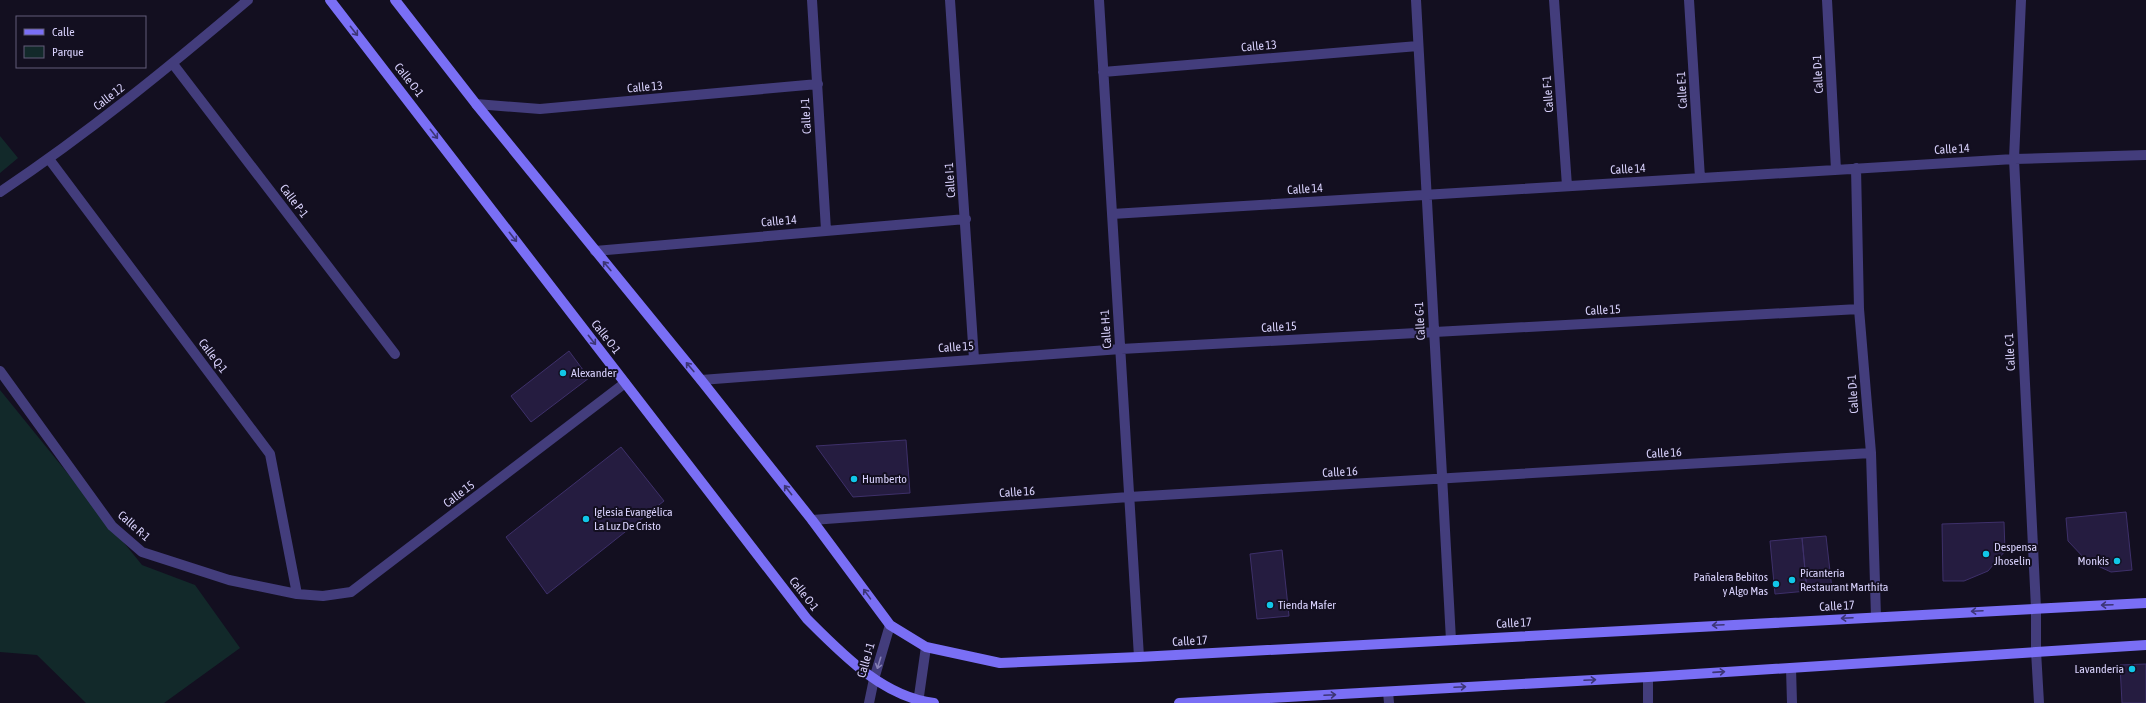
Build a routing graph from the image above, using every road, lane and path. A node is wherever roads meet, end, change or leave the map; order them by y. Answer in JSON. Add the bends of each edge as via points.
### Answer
{"nodes":[{"id":1,"x":248,"y":0,"type":"edge"},
{"id":2,"x":330,"y":0,"type":"edge"},
{"id":3,"x":395,"y":0,"type":"edge"},
{"id":4,"x":812,"y":0,"type":"edge"},
{"id":5,"x":950,"y":0,"type":"edge"},
{"id":6,"x":1099,"y":0,"type":"edge"},
{"id":7,"x":1416,"y":0,"type":"edge"},
{"id":8,"x":1554,"y":0,"type":"edge"},
{"id":9,"x":1689,"y":0,"type":"edge"},
{"id":10,"x":1827,"y":0,"type":"edge"},
{"id":11,"x":2021,"y":0,"type":"edge"},
{"id":12,"x":1418,"y":46,"type":"junction"},
{"id":13,"x":173,"y":64,"type":"junction"},
{"id":14,"x":1103,"y":72,"type":"junction"},
{"id":15,"x":818,"y":84,"type":"junction"},
{"id":16,"x":476,"y":104,"type":"junction"},
{"id":17,"x":2146,"y":155,"type":"edge"},
{"id":18,"x":2014,"y":159,"type":"junction"},
{"id":19,"x":49,"y":160,"type":"junction"},
{"id":20,"x":1856,"y":168,"type":"junction"},
{"id":21,"x":1836,"y":170,"type":"junction"},
{"id":22,"x":1700,"y":178,"type":"junction"},
{"id":23,"x":1567,"y":186,"type":"junction"},
{"id":24,"x":0,"y":192,"type":"edge"},
{"id":25,"x":1428,"y":194,"type":"junction"},
{"id":26,"x":1112,"y":214,"type":"junction"},
{"id":27,"x":966,"y":220,"type":"junction"},
{"id":28,"x":826,"y":230,"type":"junction"},
{"id":29,"x":595,"y":251,"type":"junction"},
{"id":30,"x":1859,"y":309,"type":"junction"},
{"id":31,"x":1433,"y":332,"type":"junction"},
{"id":32,"x":1121,"y":349,"type":"junction"},
{"id":33,"x":395,"y":354,"type":"dead end"},
{"id":34,"x":974,"y":359,"type":"junction"},
{"id":35,"x":0,"y":372,"type":"edge"},
{"id":36,"x":701,"y":380,"type":"junction"},
{"id":37,"x":625,"y":383,"type":"junction"},
{"id":38,"x":1870,"y":454,"type":"junction"},
{"id":39,"x":1443,"y":479,"type":"junction"},
{"id":40,"x":1129,"y":497,"type":"junction"},
{"id":41,"x":812,"y":520,"type":"junction"},
{"id":42,"x":297,"y":594,"type":"junction"},
{"id":43,"x":2146,"y":603,"type":"edge"},
{"id":44,"x":2036,"y":608,"type":"junction"},
{"id":45,"x":1876,"y":617,"type":"junction"},
{"id":46,"x":890,"y":626,"type":"junction"},
{"id":47,"x":1451,"y":640,"type":"junction"},
{"id":48,"x":2146,"y":645,"type":"edge"},
{"id":49,"x":926,"y":647,"type":"junction"},
{"id":50,"x":2036,"y":651,"type":"junction"},
{"id":51,"x":1139,"y":657,"type":"junction"},
{"id":52,"x":1792,"y":668,"type":"junction"},
{"id":53,"x":1648,"y":677,"type":"junction"},
{"id":54,"x":874,"y":679,"type":"junction"},
{"id":55,"x":1388,"y":692,"type":"junction"},
{"id":56,"x":918,"y":702,"type":"edge"},
{"id":57,"x":869,"y":703,"type":"edge"},
{"id":58,"x":934,"y":703,"type":"edge"},
{"id":59,"x":1179,"y":703,"type":"edge"},
{"id":60,"x":1389,"y":703,"type":"edge"},
{"id":61,"x":1648,"y":703,"type":"edge"},
{"id":62,"x":1792,"y":703,"type":"edge"},
{"id":63,"x":2039,"y":703,"type":"edge"}],
"edges":[{"from":1,"to":13,"type":"street","name":"Calle 12"},
{"from":2,"to":37,"type":"street","name":"Calle O-1","one_way":true},
{"from":3,"to":16,"type":"street"},
{"from":4,"to":15,"type":"street","name":"Calle J-1"},
{"from":5,"to":27,"type":"street","name":"Calle I-1"},
{"from":6,"to":14,"type":"street","name":"Calle H-1"},
{"from":7,"to":12,"type":"street","name":"Calle G-1"},
{"from":8,"to":23,"type":"street","name":"Calle F-1"},
{"from":9,"to":22,"type":"street","name":"Calle E-1"},
{"from":10,"to":21,"type":"street","name":"Calle D-1"},
{"from":11,"to":18,"type":"street","name":"Calle C-1"},
{"from":12,"to":14,"type":"street","name":"Calle 13"},
{"from":12,"to":25,"type":"street","name":"Calle G-1"},
{"from":13,"to":19,"type":"street","name":"Calle 12"},
{"from":13,"to":33,"type":"street","name":"Calle P-1"},
{"from":14,"to":26,"type":"street","name":"Calle H-1"},
{"from":15,"to":16,"type":"street","name":"Calle 13","via":[[540,109]]},
{"from":15,"to":28,"type":"street","name":"Calle J-1"},
{"from":16,"to":29,"type":"street"},
{"from":17,"to":18,"type":"street","name":"Calle 14"},
{"from":18,"to":20,"type":"street","name":"Calle 14"},
{"from":18,"to":44,"type":"street","name":"Calle C-1"},
{"from":19,"to":24,"type":"street","name":"Calle 12"},
{"from":19,"to":42,"type":"street","name":"Calle Q-1","via":[[270,454]]},
{"from":20,"to":21,"type":"street","name":"Calle 14"},
{"from":20,"to":30,"type":"street","name":"Calle D-1"},
{"from":21,"to":22,"type":"street","name":"Calle 14"},
{"from":22,"to":23,"type":"street","name":"Calle 14"},
{"from":23,"to":25,"type":"street","name":"Calle 14"},
{"from":25,"to":26,"type":"street","name":"Calle 14"},
{"from":25,"to":31,"type":"street","name":"Calle G-1"},
{"from":26,"to":32,"type":"street","name":"Calle H-1"},
{"from":27,"to":28,"type":"street","name":"Calle 14"},
{"from":27,"to":34,"type":"street","name":"Calle I-1"},
{"from":28,"to":29,"type":"street","name":"Calle 14"},
{"from":36,"to":29,"type":"street","one_way":true},
{"from":30,"to":31,"type":"street","name":"Calle 15"},
{"from":30,"to":38,"type":"street","name":"Calle D-1"},
{"from":31,"to":32,"type":"street","name":"Calle 15"},
{"from":31,"to":39,"type":"street","name":"Calle G-1"},
{"from":32,"to":34,"type":"street","name":"Calle 15"},
{"from":32,"to":40,"type":"street","name":"Calle H-1"},
{"from":34,"to":36,"type":"street","name":"Calle 15"},
{"from":35,"to":42,"type":"street","name":"Calle R-1","via":[[112,526],[142,552],[229,580]]},
{"from":41,"to":36,"type":"street","one_way":true},
{"from":37,"to":42,"type":"street","name":"Calle 15","via":[[351,592],[323,596]]},
{"from":37,"to":54,"type":"street","name":"Calle O-1","via":[[807,619],[845,658]]},
{"from":38,"to":39,"type":"street","name":"Calle 16"},
{"from":38,"to":45,"type":"street","name":"Calle D-1"},
{"from":39,"to":40,"type":"street","name":"Calle 16"},
{"from":39,"to":47,"type":"street","name":"Calle G-1"},
{"from":40,"to":41,"type":"street","name":"Calle 16"},
{"from":40,"to":51,"type":"street","name":"Calle H-1"},
{"from":46,"to":41,"type":"street","one_way":true},
{"from":43,"to":44,"type":"street","name":"Calle 17","one_way":true},
{"from":44,"to":45,"type":"street","name":"Calle 17","one_way":true},
{"from":44,"to":50,"type":"street","name":"Calle C-1"},
{"from":45,"to":47,"type":"street","name":"Calle 17","one_way":true},
{"from":46,"to":49,"type":"street","name":"Calle 17"},
{"from":46,"to":54,"type":"street","name":"Calle J-1","one_way":true},
{"from":47,"to":51,"type":"street","name":"Calle 17"},
{"from":48,"to":50,"type":"street"},
{"from":49,"to":51,"type":"street","name":"Calle 17","via":[[1000,663]]},
{"from":49,"to":56,"type":"street"},
{"from":50,"to":52,"type":"street"},
{"from":50,"to":63,"type":"street","name":"Calle C-1"},
{"from":53,"to":52,"type":"street","one_way":true},
{"from":52,"to":62,"type":"street"},
{"from":55,"to":53,"type":"street","one_way":true},
{"from":53,"to":61,"type":"street"},
{"from":54,"to":56,"type":"street"},
{"from":54,"to":57,"type":"street","name":"Calle J-1"},
{"from":59,"to":55,"type":"street","one_way":true},
{"from":55,"to":60,"type":"street"},
{"from":56,"to":58,"type":"street"}]}
